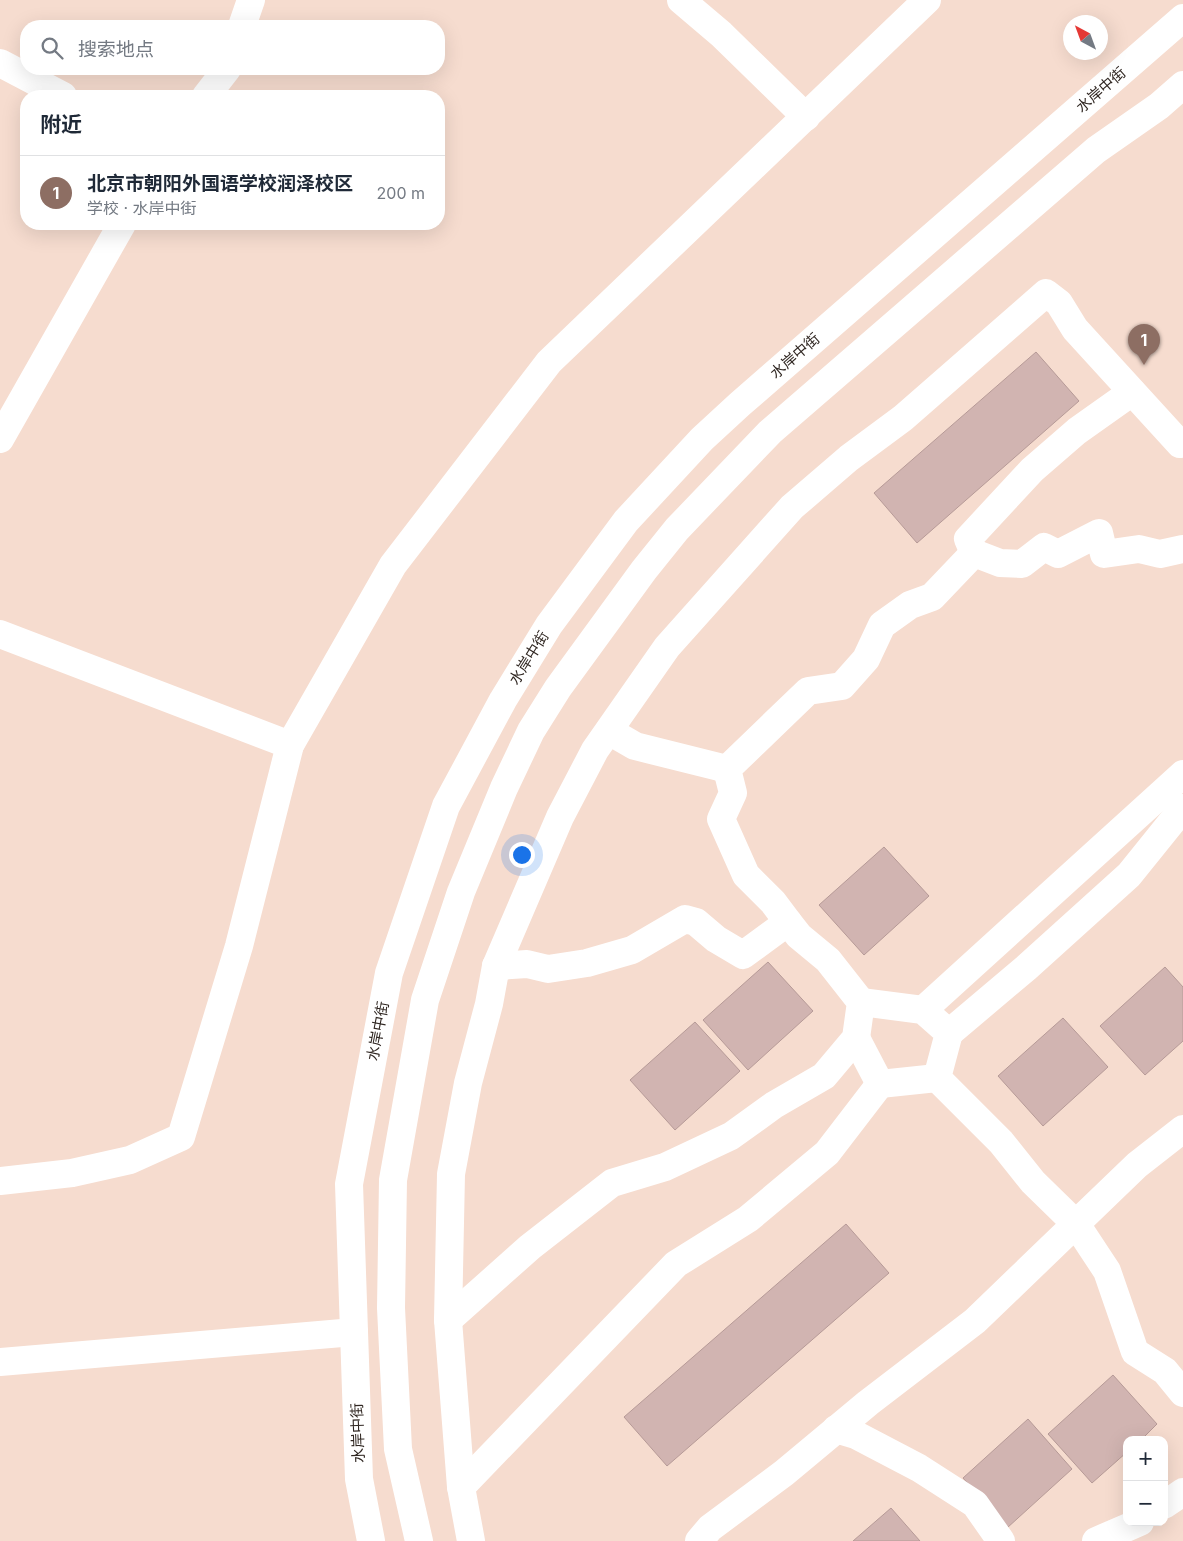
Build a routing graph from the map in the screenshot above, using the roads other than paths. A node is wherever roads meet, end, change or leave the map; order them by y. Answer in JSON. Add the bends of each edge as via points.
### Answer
{"nodes":[{"id":1,"x":251,"y":0,"type":"edge"},
{"id":2,"x":681,"y":0,"type":"edge"},
{"id":3,"x":927,"y":0,"type":"edge"},
{"id":4,"x":1183,"y":18,"type":"edge"},
{"id":5,"x":244,"y":20,"type":"edge"},
{"id":6,"x":0,"y":63,"type":"edge"},
{"id":7,"x":20,"y":73,"type":"edge"},
{"id":8,"x":23,"y":75,"type":"edge"},
{"id":9,"x":222,"y":75,"type":"edge"},
{"id":10,"x":1183,"y":85,"type":"edge"},
{"id":11,"x":52,"y":90,"type":"edge"},
{"id":12,"x":211,"y":90,"type":"edge"},
{"id":13,"x":806,"y":117,"type":"junction"},
{"id":14,"x":119,"y":230,"type":"edge"},
{"id":15,"x":1132,"y":392,"type":"junction"},
{"id":16,"x":0,"y":439,"type":"edge"},
{"id":17,"x":1182,"y":445,"type":"edge"},
{"id":18,"x":1183,"y":550,"type":"edge"},
{"id":19,"x":974,"y":553,"type":"junction"},
{"id":20,"x":0,"y":634,"type":"edge"},
{"id":21,"x":609,"y":731,"type":"junction"},
{"id":22,"x":290,"y":745,"type":"junction"},
{"id":23,"x":727,"y":769,"type":"junction"},
{"id":24,"x":1183,"y":774,"type":"edge"},
{"id":25,"x":1183,"y":808,"type":"edge"},
{"id":26,"x":788,"y":922,"type":"junction"},
{"id":27,"x":496,"y":966,"type":"junction"},
{"id":28,"x":860,"y":1002,"type":"junction"},
{"id":29,"x":923,"y":1010,"type":"junction"},
{"id":30,"x":949,"y":1033,"type":"junction"},
{"id":31,"x":856,"y":1038,"type":"junction"},
{"id":32,"x":936,"y":1078,"type":"junction"},
{"id":33,"x":880,"y":1084,"type":"junction"},
{"id":34,"x":1183,"y":1129,"type":"edge"},
{"id":35,"x":0,"y":1181,"type":"edge"},
{"id":36,"x":1076,"y":1224,"type":"junction"},
{"id":37,"x":448,"y":1320,"type":"junction"},
{"id":38,"x":354,"y":1332,"type":"junction"},
{"id":39,"x":0,"y":1362,"type":"edge"},
{"id":40,"x":1183,"y":1393,"type":"edge"},
{"id":41,"x":836,"y":1429,"type":"junction"},
{"id":42,"x":461,"y":1487,"type":"junction"},
{"id":43,"x":1183,"y":1492,"type":"edge"},
{"id":44,"x":1168,"y":1502,"type":"edge"},
{"id":45,"x":1131,"y":1526,"type":"edge"},
{"id":46,"x":371,"y":1541,"type":"edge"},
{"id":47,"x":419,"y":1541,"type":"edge"},
{"id":48,"x":471,"y":1541,"type":"edge"},
{"id":49,"x":699,"y":1541,"type":"edge"},
{"id":50,"x":1001,"y":1541,"type":"edge"},
{"id":51,"x":1096,"y":1541,"type":"edge"}],
"edges":[{"from":1,"to":5,"type":"street"},
{"from":2,"to":13,"type":"street"},
{"from":3,"to":13,"type":"street"},
{"from":4,"to":38,"type":"street","name":"水岸中街","via":[[702,439],[626,521],[544,633],[502,700],[446,806],[389,973],[349,1184]]},
{"from":6,"to":7,"type":"street"},
{"from":8,"to":11,"type":"street"},
{"from":9,"to":12,"type":"street"},
{"from":10,"to":47,"type":"street","via":[[1096,150],[770,432],[666,542],[558,688],[531,731],[461,892],[425,1000],[393,1180],[391,1308],[398,1449]]},
{"from":13,"to":22,"type":"street","via":[[549,362],[393,564]]},
{"from":14,"to":16,"type":"street"},
{"from":15,"to":17,"type":"street"},
{"from":15,"to":19,"type":"street","via":[[1077,431],[1032,470],[968,539]]},
{"from":15,"to":21,"type":"street","via":[[1075,329],[1059,303],[1046,293],[903,418],[849,458],[792,507],[667,647]]},
{"from":18,"to":19,"type":"street","via":[[1160,554],[1139,549],[1104,554],[1099,533],[1058,554],[1044,547],[1022,564],[1000,563]]},
{"from":19,"to":23,"type":"street","via":[[932,597],[910,605],[882,625],[866,659],[842,686],[808,691]]},
{"from":20,"to":22,"type":"street"},
{"from":21,"to":23,"type":"street","via":[[635,746]]},
{"from":21,"to":27,"type":"street","via":[[595,750],[560,817]]},
{"from":22,"to":35,"type":"street","via":[[239,946],[181,1137],[130,1160],[72,1173]]},
{"from":23,"to":26,"type":"street","via":[[733,793],[721,819],[746,875]]},
{"from":24,"to":29,"type":"street"},
{"from":25,"to":30,"type":"street","via":[[1129,876]]},
{"from":26,"to":27,"type":"street","via":[[744,956],[696,922],[685,920],[632,950],[587,963],[548,970],[527,964]]},
{"from":26,"to":28,"type":"street","via":[[799,936],[828,960]]},
{"from":27,"to":37,"type":"street","via":[[490,1004],[468,1083],[451,1174]]},
{"from":28,"to":29,"type":"street"},
{"from":28,"to":31,"type":"street"},
{"from":29,"to":30,"type":"street"},
{"from":30,"to":32,"type":"street"},
{"from":31,"to":33,"type":"street"},
{"from":31,"to":37,"type":"street","via":[[824,1076],[774,1105],[731,1136],[665,1167],[612,1183],[530,1247]]},
{"from":32,"to":33,"type":"street"},
{"from":32,"to":36,"type":"street","via":[[1002,1142],[1033,1182]]},
{"from":33,"to":42,"type":"street","via":[[827,1153],[748,1219],[676,1264]]},
{"from":34,"to":36,"type":"street","via":[[1138,1165]]},
{"from":36,"to":40,"type":"street","via":[[1107,1270],[1135,1352],[1166,1371]]},
{"from":36,"to":41,"type":"street","via":[[975,1321]]},
{"from":37,"to":42,"type":"street"},
{"from":38,"to":39,"type":"street"},
{"from":38,"to":46,"type":"street","name":"水岸中街","via":[[359,1479]]},
{"from":41,"to":49,"type":"street","via":[[710,1528]]},
{"from":41,"to":50,"type":"street","via":[[856,1435],[919,1468],[976,1504]]},
{"from":42,"to":48,"type":"street"},
{"from":43,"to":44,"type":"street"},
{"from":45,"to":51,"type":"street"}]}
